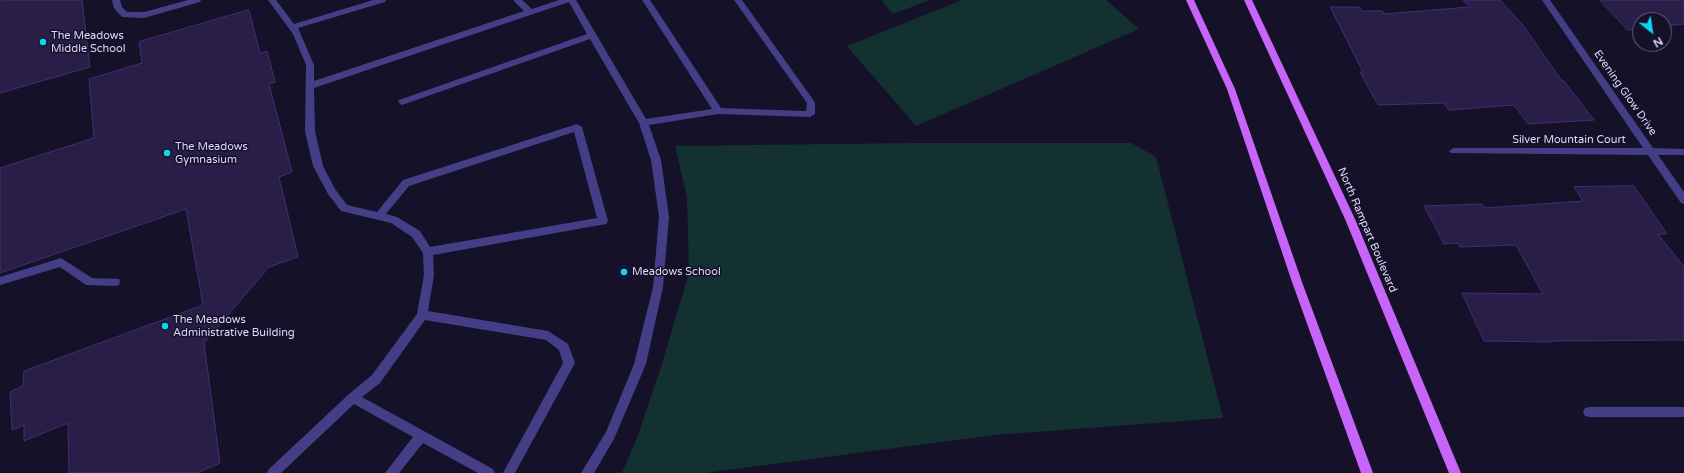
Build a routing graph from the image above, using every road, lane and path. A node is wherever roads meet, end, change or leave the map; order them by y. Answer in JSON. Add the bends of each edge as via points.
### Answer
{"nodes":[{"id":1,"x":116,"y":0,"type":"edge"},
{"id":2,"x":197,"y":0,"type":"edge"},
{"id":3,"x":272,"y":0,"type":"edge"},
{"id":4,"x":382,"y":0,"type":"edge"},
{"id":5,"x":517,"y":0,"type":"edge"},
{"id":6,"x":567,"y":0,"type":"edge"},
{"id":7,"x":572,"y":0,"type":"edge"},
{"id":8,"x":646,"y":0,"type":"edge"},
{"id":9,"x":738,"y":0,"type":"edge"},
{"id":10,"x":1190,"y":0,"type":"edge"},
{"id":11,"x":1248,"y":0,"type":"edge"},
{"id":12,"x":1546,"y":0,"type":"edge"},
{"id":13,"x":176,"y":3,"type":"edge"},
{"id":14,"x":530,"y":12,"type":"junction"},
{"id":15,"x":293,"y":27,"type":"junction"},
{"id":16,"x":592,"y":35,"type":"junction"},
{"id":17,"x":310,"y":86,"type":"junction"},
{"id":18,"x":402,"y":102,"type":"dead end"},
{"id":19,"x":718,"y":111,"type":"junction"},
{"id":20,"x":644,"y":123,"type":"junction"},
{"id":21,"x":1454,"y":151,"type":"dead end"},
{"id":22,"x":1651,"y":152,"type":"junction"},
{"id":23,"x":1684,"y":152,"type":"edge"},
{"id":24,"x":1684,"y":200,"type":"edge"},
{"id":25,"x":379,"y":216,"type":"junction"},
{"id":26,"x":428,"y":252,"type":"junction"},
{"id":27,"x":0,"y":281,"type":"edge"},
{"id":28,"x":115,"y":282,"type":"dead end"},
{"id":29,"x":422,"y":314,"type":"junction"},
{"id":30,"x":353,"y":398,"type":"junction"},
{"id":31,"x":1589,"y":412,"type":"dead end"},
{"id":32,"x":1684,"y":412,"type":"edge"},
{"id":33,"x":422,"y":436,"type":"junction"},
{"id":34,"x":273,"y":473,"type":"edge"},
{"id":35,"x":391,"y":473,"type":"edge"},
{"id":36,"x":489,"y":473,"type":"edge"},
{"id":37,"x":509,"y":473,"type":"edge"},
{"id":38,"x":587,"y":473,"type":"edge"},
{"id":39,"x":1367,"y":473,"type":"edge"},
{"id":40,"x":1455,"y":473,"type":"edge"}],
"edges":[{"from":1,"to":13,"type":"street","via":[[118,8],[125,15],[144,15]]},
{"from":2,"to":13,"type":"street"},
{"from":3,"to":15,"type":"street"},
{"from":4,"to":15,"type":"street"},
{"from":5,"to":14,"type":"street"},
{"from":6,"to":14,"type":"street"},
{"from":7,"to":16,"type":"street"},
{"from":8,"to":19,"type":"street"},
{"from":9,"to":19,"type":"street","via":[[811,103],[810,114]]},
{"from":10,"to":39,"type":"main road","via":[[1231,89],[1297,282]]},
{"from":11,"to":40,"type":"main road","name":"North Rampart Boulevard","via":[[1350,219]]},
{"from":12,"to":22,"type":"street","name":"Evening Glow Drive"},
{"from":14,"to":17,"type":"street"},
{"from":15,"to":17,"type":"street","via":[[310,65]]},
{"from":16,"to":18,"type":"street"},
{"from":16,"to":20,"type":"street"},
{"from":17,"to":25,"type":"street","via":[[310,131],[318,166],[344,208]]},
{"from":19,"to":20,"type":"street"},
{"from":20,"to":38,"type":"street","via":[[656,160],[664,217],[658,287],[640,364],[610,435]]},
{"from":21,"to":22,"type":"street","name":"Silver Mountain Court"},
{"from":22,"to":23,"type":"street","name":"Silver Mountain Court"},
{"from":22,"to":24,"type":"street","name":"Evening Glow Drive"},
{"from":25,"to":26,"type":"street","via":[[394,220],[416,234]]},
{"from":25,"to":26,"type":"street","via":[[406,183],[577,128],[603,221]]},
{"from":26,"to":29,"type":"street","via":[[429,275]]},
{"from":27,"to":28,"type":"street","via":[[61,262],[90,282]]},
{"from":29,"to":30,"type":"street","via":[[376,378]]},
{"from":29,"to":37,"type":"street","via":[[548,336],[564,347],[569,364]]},
{"from":30,"to":33,"type":"street"},
{"from":30,"to":34,"type":"street"},
{"from":31,"to":32,"type":"street"},
{"from":33,"to":35,"type":"street"},
{"from":33,"to":36,"type":"street"}]}
